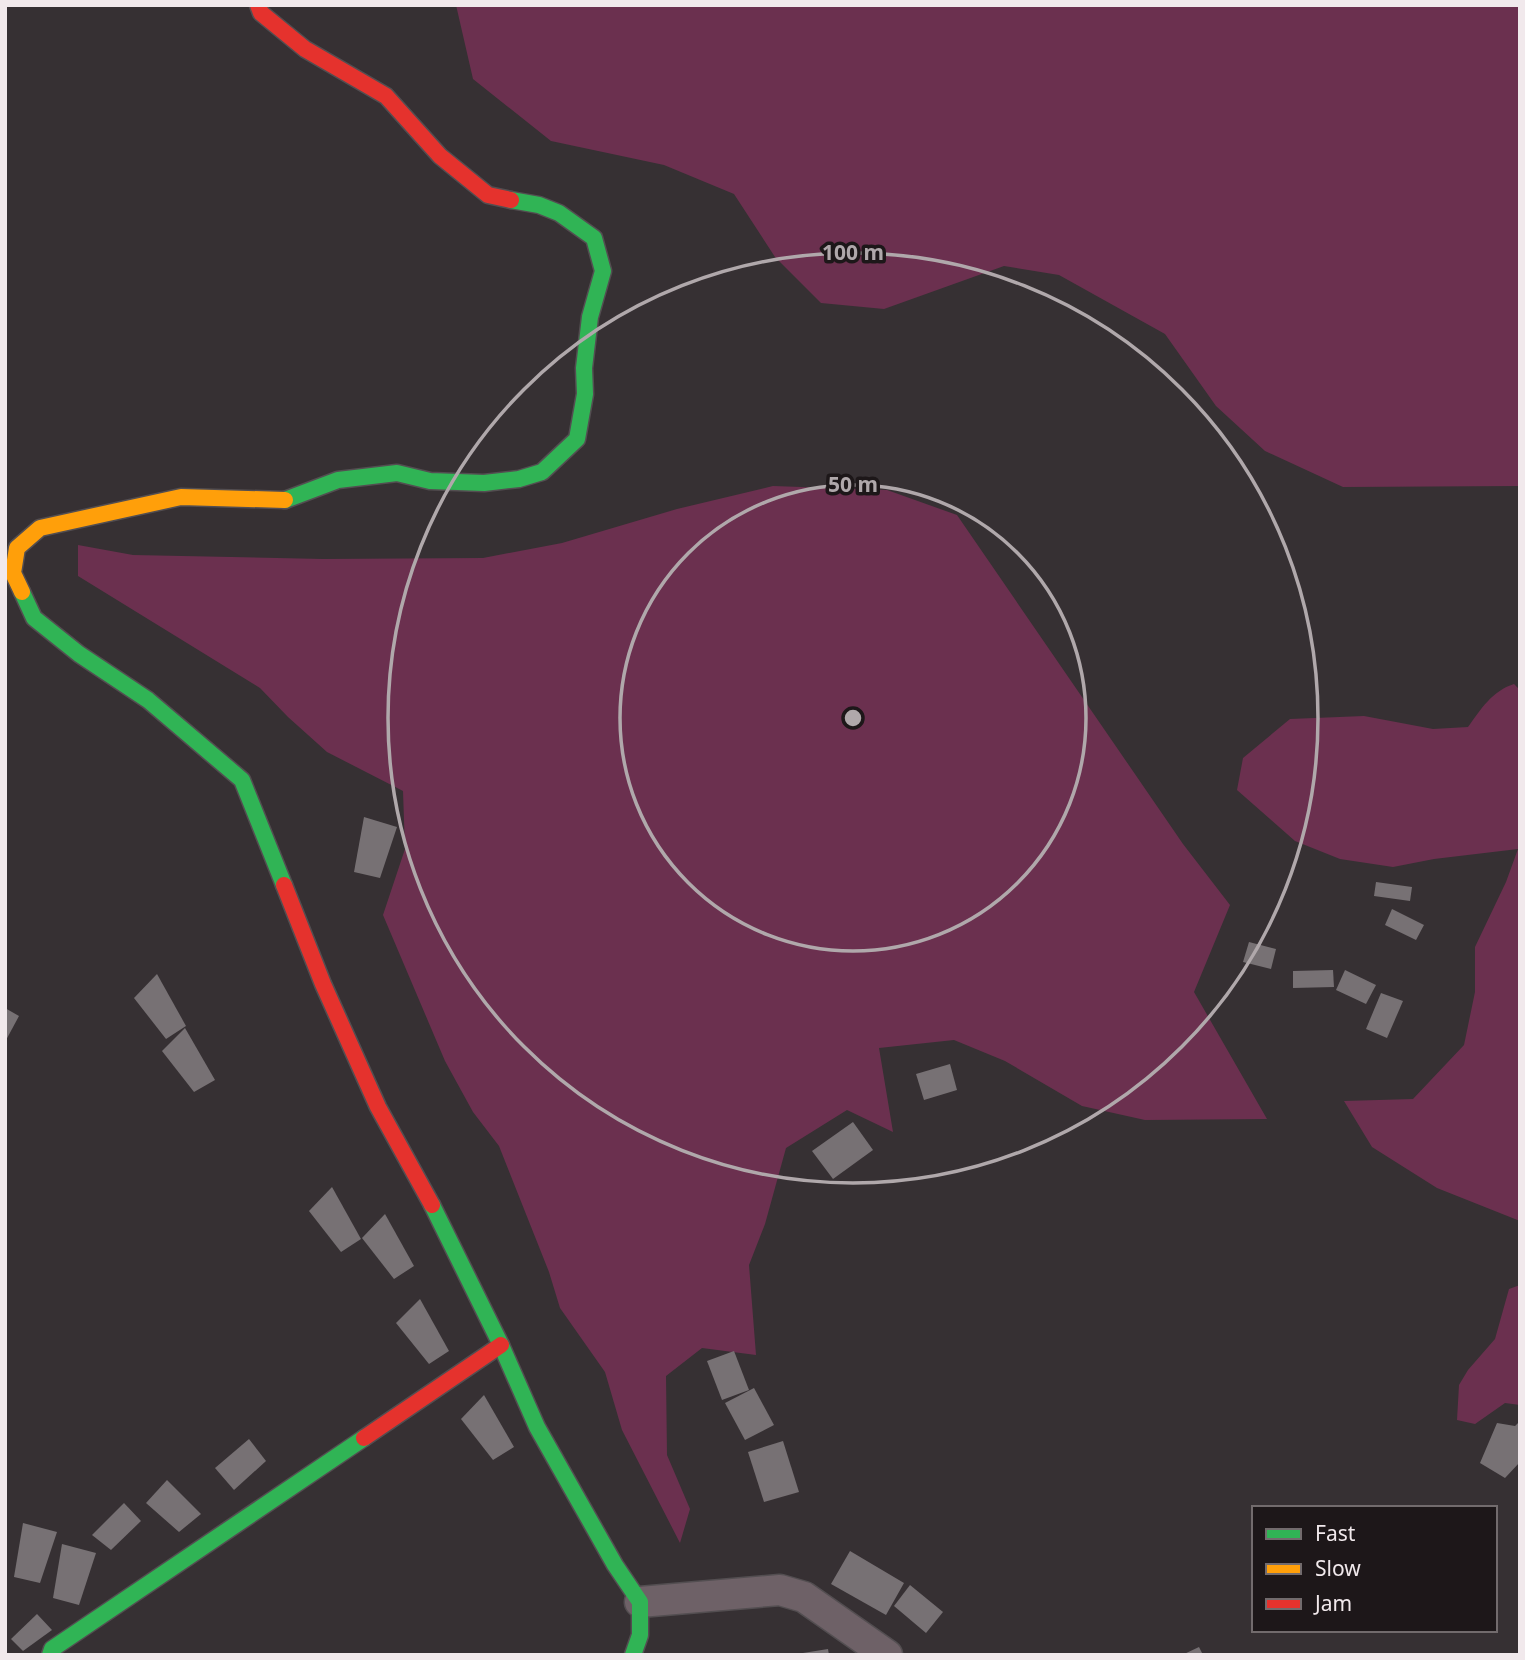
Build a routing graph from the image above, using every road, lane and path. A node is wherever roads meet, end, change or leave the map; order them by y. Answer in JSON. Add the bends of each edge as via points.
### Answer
{"nodes":[{"id":1,"x":258,"y":5,"type":"edge"},
{"id":2,"x":501,"y":1345,"type":"junction"},
{"id":3,"x":640,"y":1602,"type":"junction"},
{"id":4,"x":50,"y":1655,"type":"edge"},
{"id":5,"x":633,"y":1655,"type":"edge"},
{"id":6,"x":887,"y":1655,"type":"edge"}],
"edges":[{"from":1,"to":2,"type":"street","via":[[261,13],[305,49],[386,96],[440,156],[488,195],[559,213],[594,238],[603,271],[590,317],[577,439],[542,472],[519,478],[484,483],[430,481],[397,473],[338,480],[284,500],[181,498],[81,518],[40,528],[17,548],[13,573],[34,618],[148,700],[242,780],[323,984],[378,1107]]},
{"from":2,"to":3,"type":"street","via":[[537,1427]]},
{"from":2,"to":4,"type":"street","via":[[52,1649]]},
{"from":3,"to":5,"type":"street","via":[[640,1635]]},
{"from":3,"to":6,"type":"street","via":[[780,1590],[804,1597]]}]}
